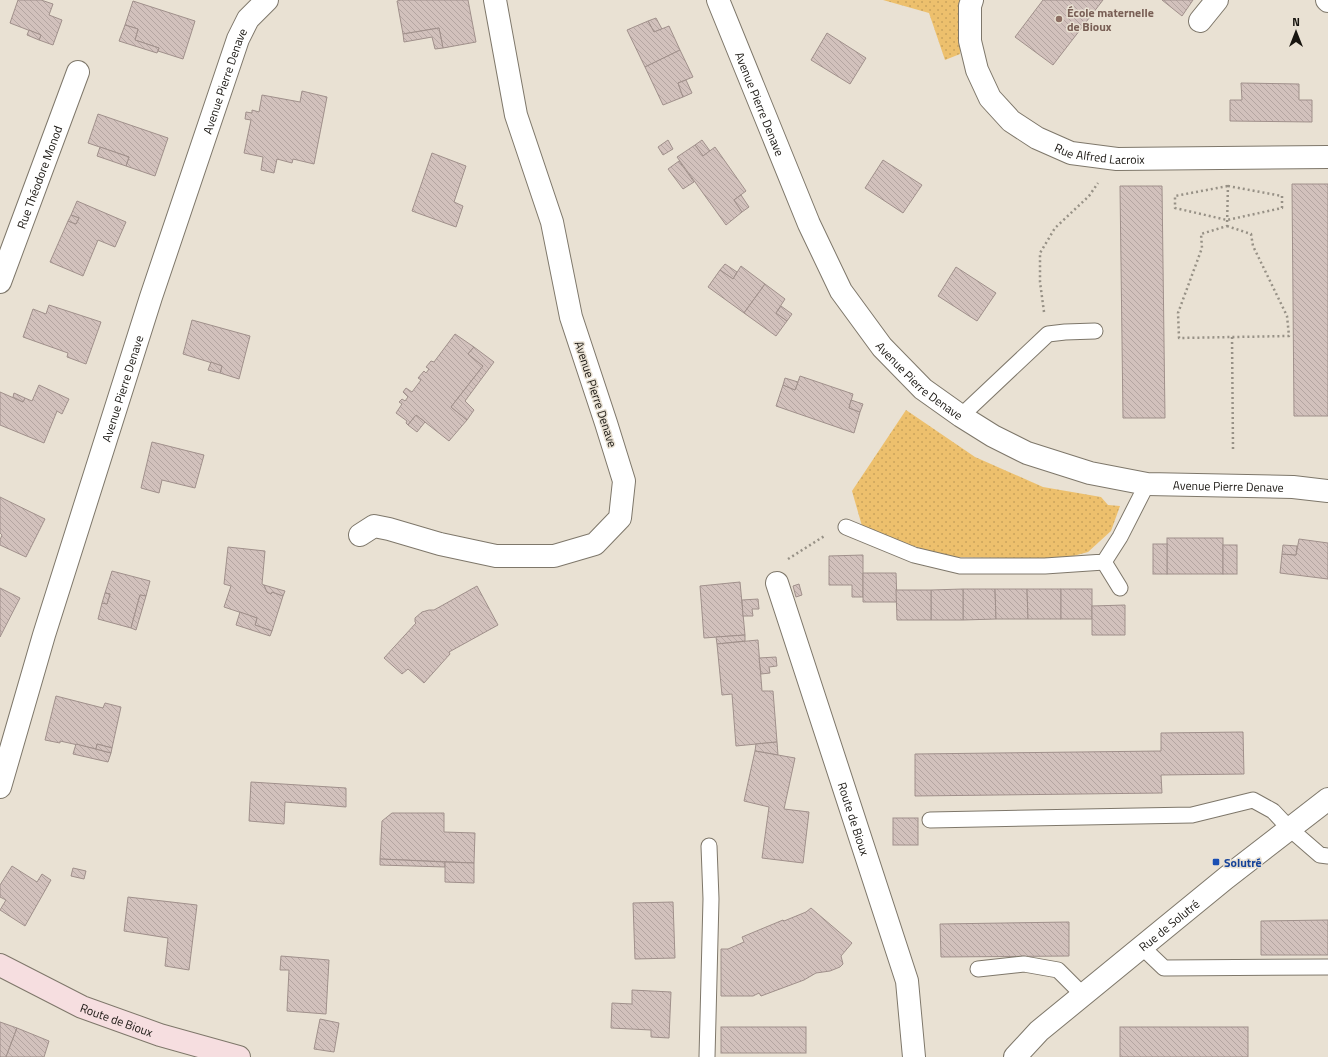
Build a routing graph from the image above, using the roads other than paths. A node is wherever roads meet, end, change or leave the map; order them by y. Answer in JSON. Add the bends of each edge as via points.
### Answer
{"nodes":[{"id":1,"x":268,"y":0,"type":"edge"},
{"id":2,"x":495,"y":0,"type":"edge"},
{"id":3,"x":718,"y":0,"type":"edge"},
{"id":4,"x":972,"y":0,"type":"edge"},
{"id":5,"x":1217,"y":0,"type":"edge"},
{"id":6,"x":1200,"y":21,"type":"dead end"},
{"id":7,"x":78,"y":72,"type":"dead end"},
{"id":8,"x":1328,"y":157,"type":"edge"},
{"id":9,"x":0,"y":282,"type":"edge"},
{"id":10,"x":1095,"y":330,"type":"dead end"},
{"id":11,"x":961,"y":416,"type":"junction"},
{"id":12,"x":1147,"y":484,"type":"junction"},
{"id":13,"x":1328,"y":491,"type":"edge"},
{"id":14,"x":846,"y":526,"type":"road end"},
{"id":15,"x":360,"y":535,"type":"dead end"},
{"id":16,"x":1104,"y":562,"type":"junction"},
{"id":17,"x":778,"y":583,"type":"road end"},
{"id":18,"x":1120,"y":588,"type":"dead end"},
{"id":19,"x":0,"y":787,"type":"edge"},
{"id":20,"x":1328,"y":798,"type":"edge"},
{"id":21,"x":930,"y":820,"type":"dead end"},
{"id":22,"x":1290,"y":829,"type":"junction"},
{"id":23,"x":709,"y":846,"type":"dead end"},
{"id":24,"x":1328,"y":856,"type":"edge"},
{"id":25,"x":1142,"y":947,"type":"junction"},
{"id":26,"x":0,"y":965,"type":"edge"},
{"id":27,"x":1328,"y":967,"type":"edge"},
{"id":28,"x":978,"y":969,"type":"dead end"},
{"id":29,"x":1083,"y":995,"type":"junction"},
{"id":30,"x":239,"y":1057,"type":"edge"},
{"id":31,"x":707,"y":1057,"type":"edge"},
{"id":32,"x":914,"y":1057,"type":"edge"},
{"id":33,"x":1015,"y":1057,"type":"edge"}],
"edges":[{"from":1,"to":19,"type":"street","name":"Avenue Pierre Denave","via":[[248,19],[238,39],[149,305],[44,636]]},
{"from":2,"to":15,"type":"street","name":"Avenue Pierre Denave","via":[[516,115],[552,222],[571,317],[624,481],[620,518],[595,544],[554,556],[496,556],[374,526]]},
{"from":3,"to":11,"type":"street","name":"Avenue Pierre Denave","via":[[809,224],[841,291],[882,347],[923,389]]},
{"from":4,"to":8,"type":"street","name":"Rue Alfred Lacroix","via":[[970,41],[977,70],[990,98],[1011,121],[1037,138],[1071,152],[1117,159]]},
{"from":5,"to":6,"type":"street"},
{"from":7,"to":9,"type":"street","name":"Rue Théodore Monod"},
{"from":10,"to":11,"type":"lane","via":[[1048,334]]},
{"from":11,"to":12,"type":"street","name":"Avenue Pierre Denave","via":[[992,436],[1027,453],[1090,473]]},
{"from":12,"to":13,"type":"street","name":"Avenue Pierre Denave","via":[[1293,487]]},
{"from":12,"to":16,"type":"lane"},
{"from":14,"to":16,"type":"lane","via":[[914,555],[960,566],[1046,566]]},
{"from":16,"to":18,"type":"lane"},
{"from":17,"to":32,"type":"street","name":"Route de Bioux","via":[[907,981]]},
{"from":20,"to":22,"type":"street","name":"Rue de Solutré"},
{"from":21,"to":22,"type":"lane","via":[[1192,815],[1253,800],[1273,811]]},
{"from":22,"to":24,"type":"lane","via":[[1320,855]]},
{"from":22,"to":25,"type":"street","name":"Rue de Solutré"},
{"from":23,"to":31,"type":"lane","via":[[711,899]]},
{"from":25,"to":27,"type":"lane","via":[[1164,968]]},
{"from":25,"to":29,"type":"street","name":"Rue de Solutré"},
{"from":26,"to":30,"type":"main road","name":"Route de Bioux","via":[[82,1007],[160,1035]]},
{"from":28,"to":29,"type":"lane","via":[[1024,964],[1058,970]]},
{"from":29,"to":33,"type":"street","name":"Rue de Solutré","via":[[1039,1031]]}]}
